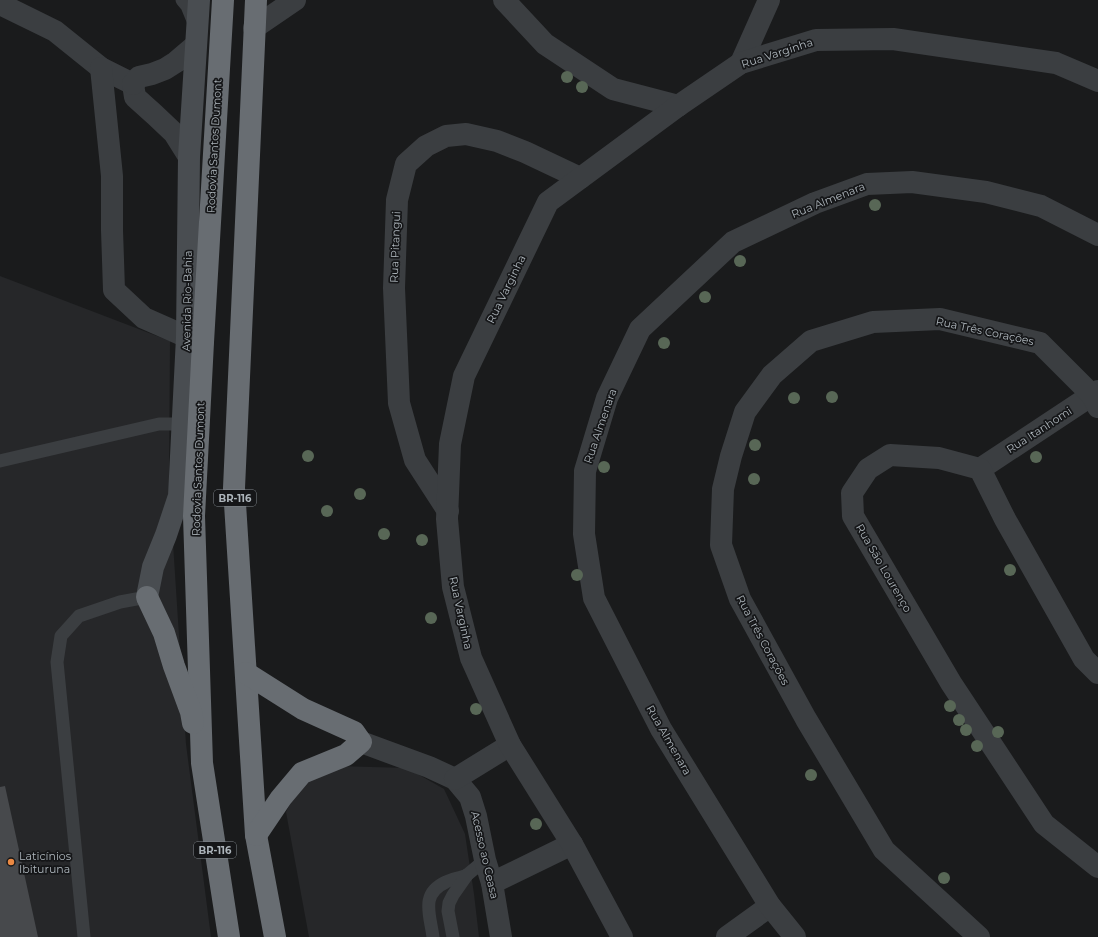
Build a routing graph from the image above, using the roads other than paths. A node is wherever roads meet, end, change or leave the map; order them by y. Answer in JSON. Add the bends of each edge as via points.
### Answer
{"nodes":[{"id":1,"x":182,"y":0,"type":"edge"},
{"id":2,"x":198,"y":0,"type":"edge"},
{"id":3,"x":222,"y":0,"type":"edge"},
{"id":4,"x":256,"y":0,"type":"edge"},
{"id":5,"x":296,"y":0,"type":"edge"},
{"id":6,"x":504,"y":0,"type":"edge"},
{"id":7,"x":768,"y":0,"type":"edge"},
{"id":8,"x":0,"y":4,"type":"edge"},
{"id":9,"x":254,"y":28,"type":"junction"},
{"id":10,"x":197,"y":38,"type":"junction"},
{"id":11,"x":741,"y":63,"type":"junction"},
{"id":12,"x":101,"y":68,"type":"junction"},
{"id":13,"x":1098,"y":81,"type":"edge"},
{"id":14,"x":133,"y":84,"type":"junction"},
{"id":15,"x":678,"y":106,"type":"junction"},
{"id":16,"x":189,"y":157,"type":"junction"},
{"id":17,"x":580,"y":178,"type":"junction"},
{"id":18,"x":1098,"y":234,"type":"edge"},
{"id":19,"x":195,"y":340,"type":"junction"},
{"id":20,"x":1096,"y":398,"type":"edge"},
{"id":21,"x":191,"y":418,"type":"junction"},
{"id":22,"x":0,"y":461,"type":"edge"},
{"id":23,"x":980,"y":469,"type":"junction"},
{"id":24,"x":448,"y":511,"type":"junction"},
{"id":25,"x":147,"y":597,"type":"junction"},
{"id":26,"x":246,"y":673,"type":"junction"},
{"id":27,"x":1098,"y":673,"type":"edge"},
{"id":28,"x":361,"y":742,"type":"junction"},
{"id":29,"x":510,"y":744,"type":"junction"},
{"id":30,"x":202,"y":763,"type":"junction"},
{"id":31,"x":455,"y":779,"type":"junction"},
{"id":32,"x":256,"y":835,"type":"junction"},
{"id":33,"x":572,"y":844,"type":"junction"},
{"id":34,"x":486,"y":860,"type":"junction"},
{"id":35,"x":1098,"y":867,"type":"edge"},
{"id":36,"x":467,"y":875,"type":"junction"},
{"id":37,"x":492,"y":883,"type":"junction"},
{"id":38,"x":770,"y":906,"type":"junction"},
{"id":39,"x":84,"y":937,"type":"edge"},
{"id":40,"x":229,"y":937,"type":"edge"},
{"id":41,"x":275,"y":937,"type":"edge"},
{"id":42,"x":433,"y":937,"type":"edge"},
{"id":43,"x":453,"y":937,"type":"edge"},
{"id":44,"x":501,"y":937,"type":"edge"},
{"id":45,"x":622,"y":937,"type":"edge"},
{"id":46,"x":727,"y":937,"type":"edge"},
{"id":47,"x":795,"y":937,"type":"edge"},
{"id":48,"x":979,"y":937,"type":"edge"}],
"edges":[{"from":1,"to":10,"type":"lane","via":[[187,6]]},
{"from":2,"to":10,"type":"street","name":"Avenida Rio-Bahia"},
{"from":3,"to":19,"type":"highway","name":"Rodovia Santos Dumont","number":"BR-116"},
{"from":4,"to":9,"type":"highway","number":"BR-116"},
{"from":5,"to":9,"type":"street"},
{"from":6,"to":15,"type":"street","via":[[545,44],[613,88]]},
{"from":7,"to":11,"type":"street"},
{"from":8,"to":12,"type":"street","via":[[55,31]]},
{"from":9,"to":26,"type":"highway","number":"BR-116","via":[[234,488]]},
{"from":10,"to":14,"type":"street","via":[[176,62],[165,69],[139,77]]},
{"from":10,"to":16,"type":"street","name":"Avenida Rio-Bahia"},
{"from":11,"to":13,"type":"street","name":"Rua Varginha","via":[[816,40],[893,39],[1056,64]]},
{"from":11,"to":15,"type":"street","name":"Rua Varginha"},
{"from":12,"to":14,"type":"street"},
{"from":12,"to":19,"type":"street","via":[[112,176],[114,290],[144,318]]},
{"from":14,"to":16,"type":"street","via":[[135,97],[174,133]]},
{"from":15,"to":17,"type":"street","name":"Rua Varginha"},
{"from":16,"to":19,"type":"street","name":"Avenida Rio-Bahia"},
{"from":17,"to":24,"type":"street","name":"Rua Varginha","via":[[548,202],[464,376],[450,444]]},
{"from":17,"to":24,"type":"street","name":"Rua Pitangui","via":[[497,141],[466,134],[446,136],[426,146],[406,164],[397,200],[394,280],[399,403],[415,460]]},
{"from":18,"to":38,"type":"street","name":"Rua Almenara","via":[[1042,206],[986,192],[912,182],[867,184],[815,203],[733,242],[640,329],[607,398],[585,471],[584,534],[594,598],[661,729]]},
{"from":19,"to":21,"type":"highway","name":"Rodovia Santos Dumont","number":"BR-116"},
{"from":20,"to":23,"type":"street","name":"Rua Itanhomi"},
{"from":20,"to":48,"type":"street","name":"Rua Três Corações","via":[[1040,343],[940,319],[873,322],[811,341],[772,375],[745,412],[723,489],[720,545],[740,599],[806,719],[884,850]]},
{"from":21,"to":22,"type":"lane"},
{"from":21,"to":25,"type":"street","via":[[179,496],[153,567]]},
{"from":21,"to":30,"type":"highway","name":"Rodovia Santos Dumont","number":"BR-116"},
{"from":23,"to":27,"type":"street","via":[[1005,519],[1084,659]]},
{"from":23,"to":35,"type":"street","name":"Rua São Lourenço","via":[[939,458],[890,455],[868,469],[852,493],[853,516],[951,683],[1044,824]]},
{"from":24,"to":29,"type":"street","name":"Rua Varginha","via":[[453,587],[471,658]]},
{"from":25,"to":30,"type":"highway","via":[[164,633],[191,712]]},
{"from":25,"to":39,"type":"lane","via":[[120,602],[79,616],[61,636],[57,662]]},
{"from":26,"to":28,"type":"highway","via":[[303,709],[354,732]]},
{"from":26,"to":32,"type":"highway","number":"BR-116"},
{"from":28,"to":31,"type":"street","name":"Acesso ao Ceasa"},
{"from":28,"to":32,"type":"highway","via":[[346,755],[302,773]]},
{"from":29,"to":31,"type":"street"},
{"from":29,"to":33,"type":"street","name":"Rua Varginha"},
{"from":30,"to":40,"type":"highway","name":"Rodovia Santos Dumont","number":"BR-116"},
{"from":31,"to":34,"type":"street","name":"Acesso ao Ceasa","via":[[470,797]]},
{"from":32,"to":41,"type":"highway","number":"BR-116"},
{"from":33,"to":37,"type":"street"},
{"from":33,"to":45,"type":"street","name":"Rua Varginha"},
{"from":34,"to":36,"type":"lane"},
{"from":34,"to":37,"type":"street","name":"Acesso ao Ceasa"},
{"from":36,"to":42,"type":"lane","via":[[445,882],[432,892],[428,906]]},
{"from":36,"to":43,"type":"lane","via":[[449,903]]},
{"from":37,"to":44,"type":"street","name":"Acesso ao Ceasa"},
{"from":38,"to":46,"type":"street"},
{"from":38,"to":47,"type":"street","name":"Rua Almenara"}]}
